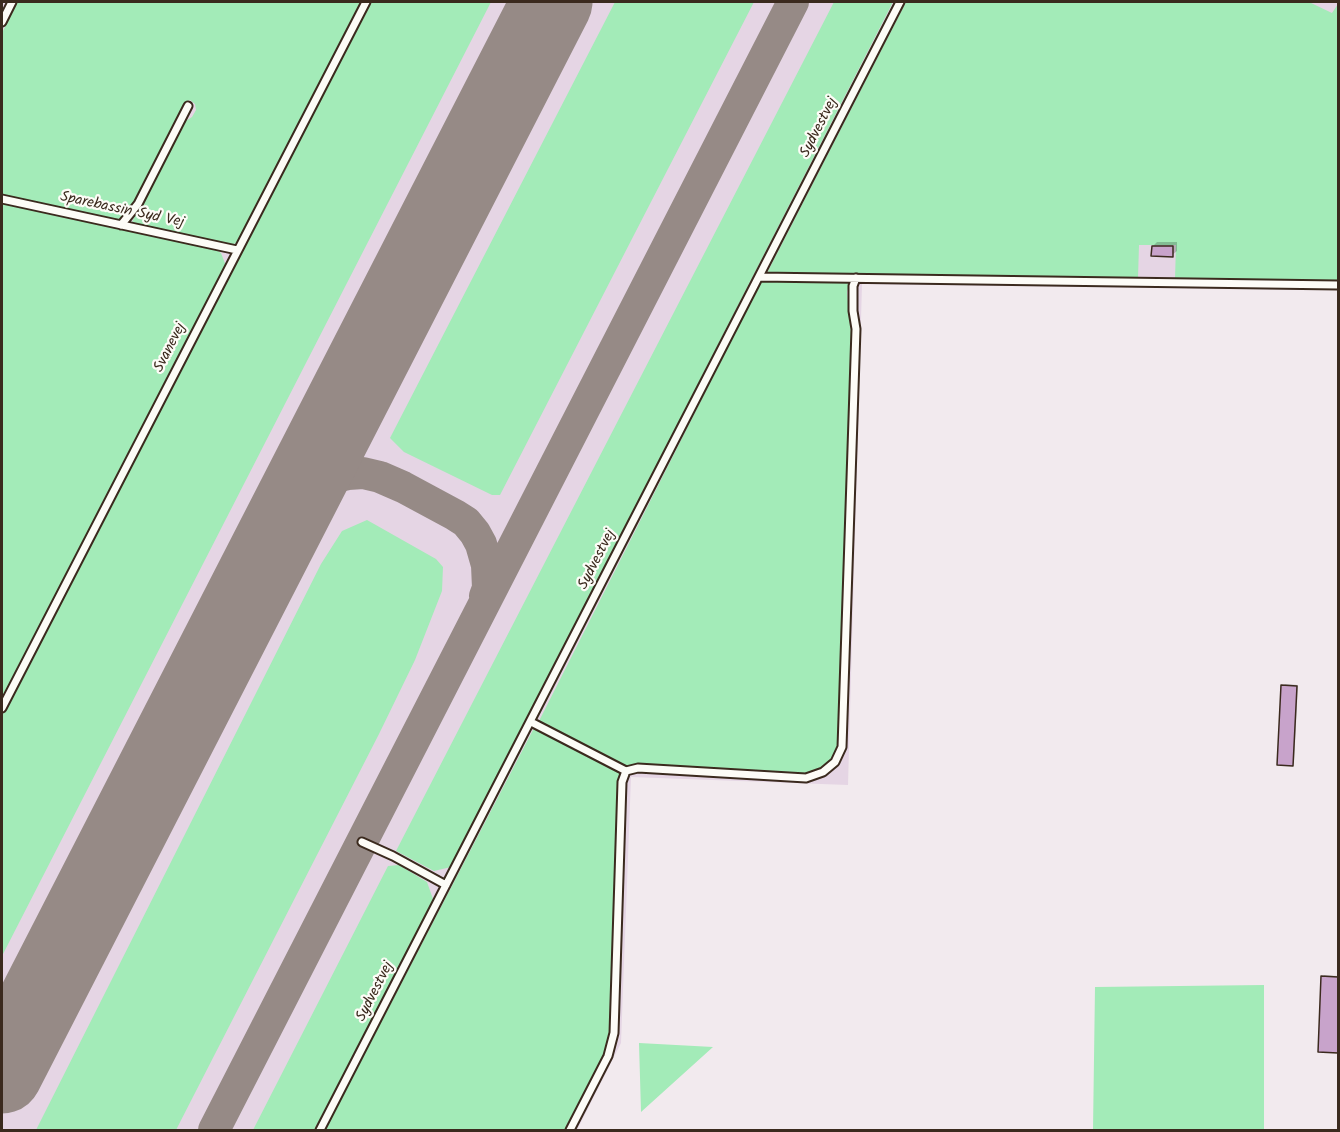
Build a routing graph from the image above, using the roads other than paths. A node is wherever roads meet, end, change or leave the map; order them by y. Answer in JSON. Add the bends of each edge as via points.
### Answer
{"nodes":[{"id":1,"x":12,"y":2,"type":"edge"},
{"id":2,"x":366,"y":2,"type":"edge"},
{"id":3,"x":900,"y":2,"type":"edge"},
{"id":4,"x":2,"y":22,"type":"edge"},
{"id":5,"x":188,"y":106,"type":"dead end"},
{"id":6,"x":2,"y":199,"type":"edge"},
{"id":7,"x":122,"y":225,"type":"junction"},
{"id":8,"x":237,"y":250,"type":"junction"},
{"id":9,"x":759,"y":278,"type":"junction"},
{"id":10,"x":856,"y":278,"type":"junction"},
{"id":11,"x":1338,"y":285,"type":"edge"},
{"id":12,"x":2,"y":708,"type":"edge"},
{"id":13,"x":531,"y":722,"type":"junction"},
{"id":14,"x":626,"y":771,"type":"junction"},
{"id":15,"x":362,"y":842,"type":"dead end"},
{"id":16,"x":446,"y":885,"type":"junction"},
{"id":17,"x":320,"y":1131,"type":"edge"},
{"id":18,"x":570,"y":1131,"type":"edge"}],
"edges":[{"from":1,"to":4,"type":"lane"},
{"from":2,"to":8,"type":"lane","name":"Svanevej"},
{"from":3,"to":9,"type":"lane","name":"Sydvestvej"},
{"from":5,"to":7,"type":"lane","via":[[138,204]]},
{"from":6,"to":7,"type":"lane","name":"Sparebassin Syd Vej"},
{"from":7,"to":8,"type":"lane","name":"Sparebassin Syd Vej"},
{"from":8,"to":12,"type":"lane","name":"Svanevej"},
{"from":9,"to":10,"type":"lane"},
{"from":9,"to":13,"type":"lane","name":"Sydvestvej"},
{"from":10,"to":11,"type":"lane"},
{"from":10,"to":14,"type":"lane","via":[[842,747],[835,762],[806,778],[638,768]]},
{"from":13,"to":14,"type":"lane"},
{"from":13,"to":16,"type":"lane","name":"Sydvestvej"},
{"from":14,"to":18,"type":"lane","via":[[622,782],[614,1033],[608,1056]]},
{"from":15,"to":16,"type":"lane"},
{"from":16,"to":17,"type":"lane","name":"Sydvestvej"}]}
